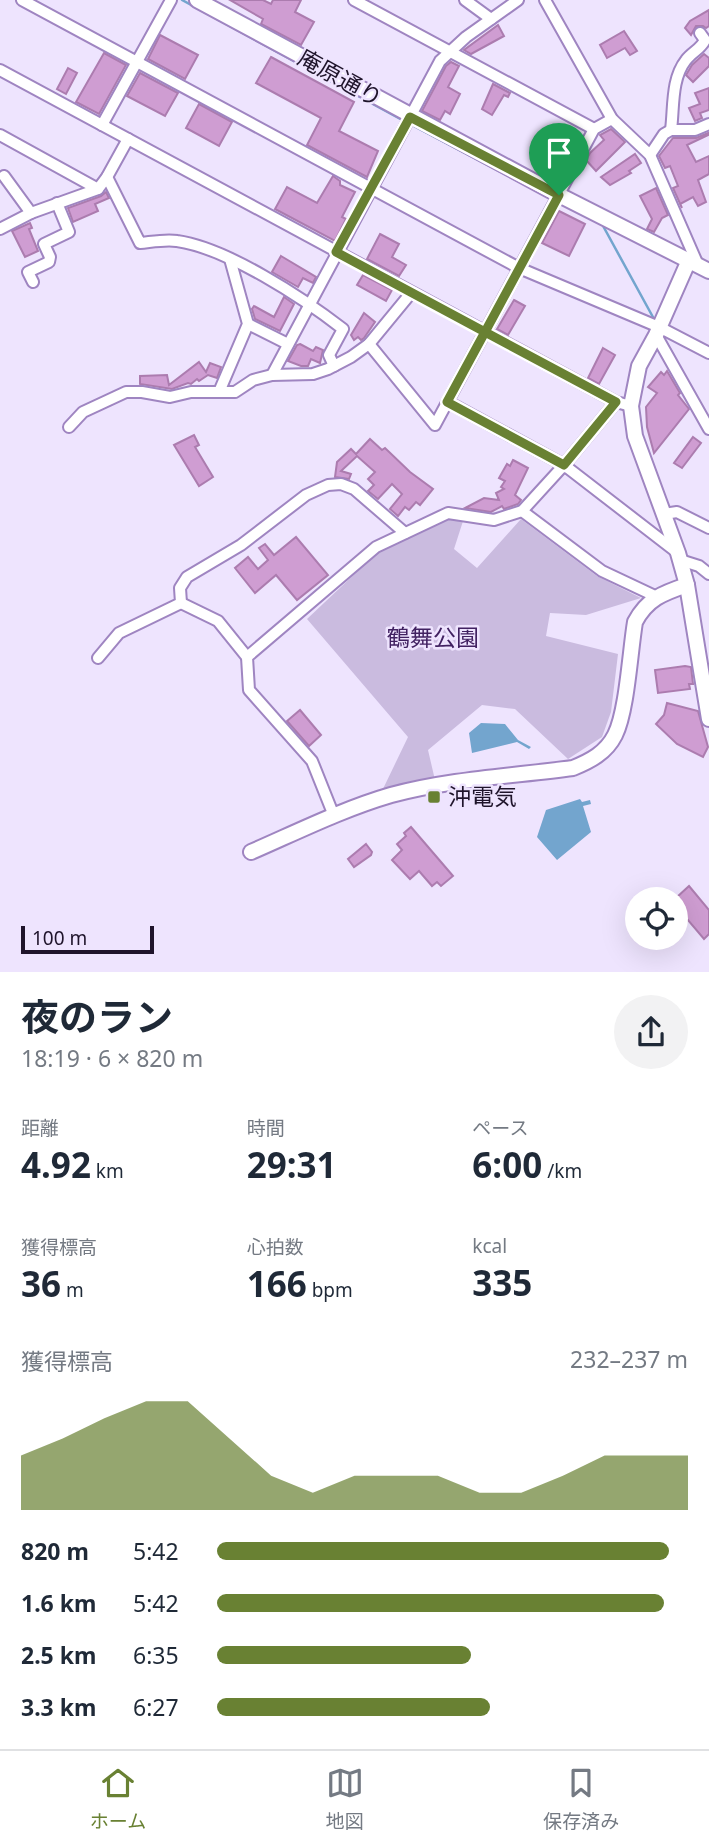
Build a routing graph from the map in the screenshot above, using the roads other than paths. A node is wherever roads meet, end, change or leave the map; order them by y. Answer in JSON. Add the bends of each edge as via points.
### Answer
{"nodes":[{"id":1,"x":22,"y":0,"type":"edge"},
{"id":2,"x":171,"y":0,"type":"edge"},
{"id":3,"x":197,"y":0,"type":"edge"},
{"id":4,"x":354,"y":0,"type":"edge"},
{"id":5,"x":465,"y":0,"type":"edge"},
{"id":6,"x":519,"y":0,"type":"edge"},
{"id":7,"x":545,"y":0,"type":"edge"},
{"id":8,"x":492,"y":19,"type":"junction"},
{"id":9,"x":700,"y":33,"type":"dead end"},
{"id":10,"x":448,"y":51,"type":"junction"},
{"id":11,"x":137,"y":62,"type":"junction"},
{"id":12,"x":3,"y":71,"type":"edge"},
{"id":13,"x":0,"y":86,"type":"edge"},
{"id":14,"x":410,"y":117,"type":"junction"},
{"id":15,"x":612,"y":119,"type":"junction"},
{"id":16,"x":709,"y":124,"type":"edge"},
{"id":17,"x":102,"y":125,"type":"junction"},
{"id":18,"x":594,"y":129,"type":"junction"},
{"id":19,"x":671,"y":130,"type":"junction"},
{"id":20,"x":0,"y":135,"type":"edge"},
{"id":21,"x":128,"y":139,"type":"junction"},
{"id":22,"x":650,"y":155,"type":"junction"},
{"id":23,"x":4,"y":176,"type":"dead end"},
{"id":24,"x":107,"y":177,"type":"junction"},
{"id":25,"x":98,"y":189,"type":"junction"},
{"id":26,"x":371,"y":189,"type":"junction"},
{"id":27,"x":559,"y":195,"type":"junction"},
{"id":28,"x":57,"y":203,"type":"junction"},
{"id":29,"x":31,"y":213,"type":"junction"},
{"id":30,"x":0,"y":229,"type":"edge"},
{"id":31,"x":336,"y":252,"type":"junction"},
{"id":32,"x":230,"y":259,"type":"junction"},
{"id":33,"x":701,"y":264,"type":"edge"},
{"id":34,"x":519,"y":268,"type":"junction"},
{"id":35,"x":33,"y":282,"type":"dead end"},
{"id":36,"x":411,"y":293,"type":"junction"},
{"id":37,"x":310,"y":303,"type":"junction"},
{"id":38,"x":248,"y":324,"type":"junction"},
{"id":39,"x":657,"y":331,"type":"junction"},
{"id":40,"x":485,"y":332,"type":"junction"},
{"id":41,"x":288,"y":344,"type":"junction"},
{"id":42,"x":369,"y":344,"type":"junction"},
{"id":43,"x":709,"y":353,"type":"edge"},
{"id":44,"x":334,"y":366,"type":"junction"},
{"id":45,"x":272,"y":375,"type":"junction"},
{"id":46,"x":219,"y":392,"type":"junction"},
{"id":47,"x":447,"y":402,"type":"junction"},
{"id":48,"x":616,"y":402,"type":"junction"},
{"id":49,"x":631,"y":406,"type":"junction"},
{"id":50,"x":705,"y":418,"type":"edge"},
{"id":51,"x":69,"y":427,"type":"dead end"},
{"id":52,"x":709,"y":429,"type":"edge"},
{"id":53,"x":564,"y":465,"type":"junction"},
{"id":54,"x":522,"y":511,"type":"junction"},
{"id":55,"x":664,"y":514,"type":"junction"},
{"id":56,"x":709,"y":528,"type":"edge"},
{"id":57,"x":405,"y":533,"type":"junction"},
{"id":58,"x":679,"y":556,"type":"junction"},
{"id":59,"x":709,"y":574,"type":"edge"},
{"id":60,"x":687,"y":585,"type":"junction"},
{"id":61,"x":655,"y":596,"type":"junction"},
{"id":62,"x":181,"y":603,"type":"junction"},
{"id":63,"x":247,"y":657,"type":"junction"},
{"id":64,"x":98,"y":658,"type":"dead end"},
{"id":65,"x":709,"y":719,"type":"edge"},
{"id":66,"x":334,"y":816,"type":"junction"},
{"id":67,"x":251,"y":852,"type":"dead end"}],
"edges":[{"from":1,"to":11,"type":"street"},
{"from":2,"to":11,"type":"street"},
{"from":3,"to":14,"type":"street","name":"庵原通り"},
{"from":4,"to":10,"type":"street"},
{"from":5,"to":8,"type":"street"},
{"from":6,"to":8,"type":"street"},
{"from":7,"to":15,"type":"street"},
{"from":8,"to":10,"type":"street"},
{"from":9,"to":19,"type":"street","via":[[704,44],[685,61],[675,83]]},
{"from":10,"to":14,"type":"street"},
{"from":10,"to":18,"type":"street"},
{"from":11,"to":17,"type":"street"},
{"from":11,"to":26,"type":"street"},
{"from":12,"to":13,"type":"street"},
{"from":12,"to":17,"type":"street"},
{"from":14,"to":26,"type":"street"},
{"from":14,"to":27,"type":"street","name":"庵原通り"},
{"from":15,"to":18,"type":"street"},
{"from":15,"to":22,"type":"street"},
{"from":16,"to":19,"type":"street","via":[[695,130]]},
{"from":17,"to":21,"type":"street"},
{"from":18,"to":27,"type":"street"},
{"from":19,"to":22,"type":"street","via":[[663,134]]},
{"from":20,"to":25,"type":"street"},
{"from":21,"to":24,"type":"street"},
{"from":21,"to":31,"type":"street"},
{"from":22,"to":33,"type":"street"},
{"from":23,"to":29,"type":"street"},
{"from":24,"to":25,"type":"street"},
{"from":24,"to":32,"type":"street","via":[[140,243],[177,240]]},
{"from":25,"to":28,"type":"street"},
{"from":26,"to":31,"type":"street"},
{"from":26,"to":34,"type":"street"},
{"from":27,"to":33,"type":"street","name":"庵原通り"},
{"from":27,"to":34,"type":"street"},
{"from":28,"to":29,"type":"street"},
{"from":28,"to":35,"type":"street","via":[[69,232],[44,244],[49,262],[28,272]]},
{"from":29,"to":30,"type":"street"},
{"from":31,"to":36,"type":"street"},
{"from":31,"to":37,"type":"street"},
{"from":32,"to":37,"type":"street"},
{"from":32,"to":38,"type":"street"},
{"from":33,"to":39,"type":"street"},
{"from":34,"to":39,"type":"street"},
{"from":34,"to":40,"type":"street"},
{"from":36,"to":40,"type":"street"},
{"from":36,"to":42,"type":"street"},
{"from":37,"to":41,"type":"street"},
{"from":37,"to":44,"type":"street","via":[[343,329],[329,355]]},
{"from":38,"to":41,"type":"street"},
{"from":38,"to":46,"type":"street"},
{"from":39,"to":43,"type":"street"},
{"from":39,"to":49,"type":"street","via":[[639,366]]},
{"from":39,"to":50,"type":"street"},
{"from":40,"to":47,"type":"street"},
{"from":40,"to":48,"type":"street"},
{"from":41,"to":45,"type":"street"},
{"from":42,"to":44,"type":"street"},
{"from":42,"to":47,"type":"street","via":[[435,425]]},
{"from":44,"to":45,"type":"street","via":[[313,374]]},
{"from":45,"to":46,"type":"street","via":[[234,392]]},
{"from":46,"to":51,"type":"street","via":[[170,397],[126,391],[83,412]]},
{"from":47,"to":53,"type":"street"},
{"from":48,"to":49,"type":"street"},
{"from":48,"to":53,"type":"street"},
{"from":49,"to":55,"type":"street","via":[[635,436]]},
{"from":50,"to":52,"type":"street"},
{"from":53,"to":54,"type":"street"},
{"from":53,"to":58,"type":"street"},
{"from":54,"to":57,"type":"street","via":[[494,520],[448,513]]},
{"from":54,"to":61,"type":"street","via":[[602,571]]},
{"from":55,"to":56,"type":"street","via":[[677,512]]},
{"from":55,"to":58,"type":"street"},
{"from":57,"to":62,"type":"street","via":[[354,489],[328,485],[306,495],[242,545],[187,577],[180,588]]},
{"from":57,"to":63,"type":"street","via":[[376,547]]},
{"from":58,"to":59,"type":"street"},
{"from":58,"to":60,"type":"street"},
{"from":60,"to":61,"type":"street"},
{"from":60,"to":65,"type":"street"},
{"from":61,"to":66,"type":"street","via":[[635,622],[615,736],[592,760],[573,768],[391,795]]},
{"from":62,"to":63,"type":"street","via":[[218,621]]},
{"from":62,"to":64,"type":"street","via":[[119,633]]},
{"from":63,"to":66,"type":"street","via":[[249,690],[312,761]]},
{"from":66,"to":67,"type":"street"}]}
